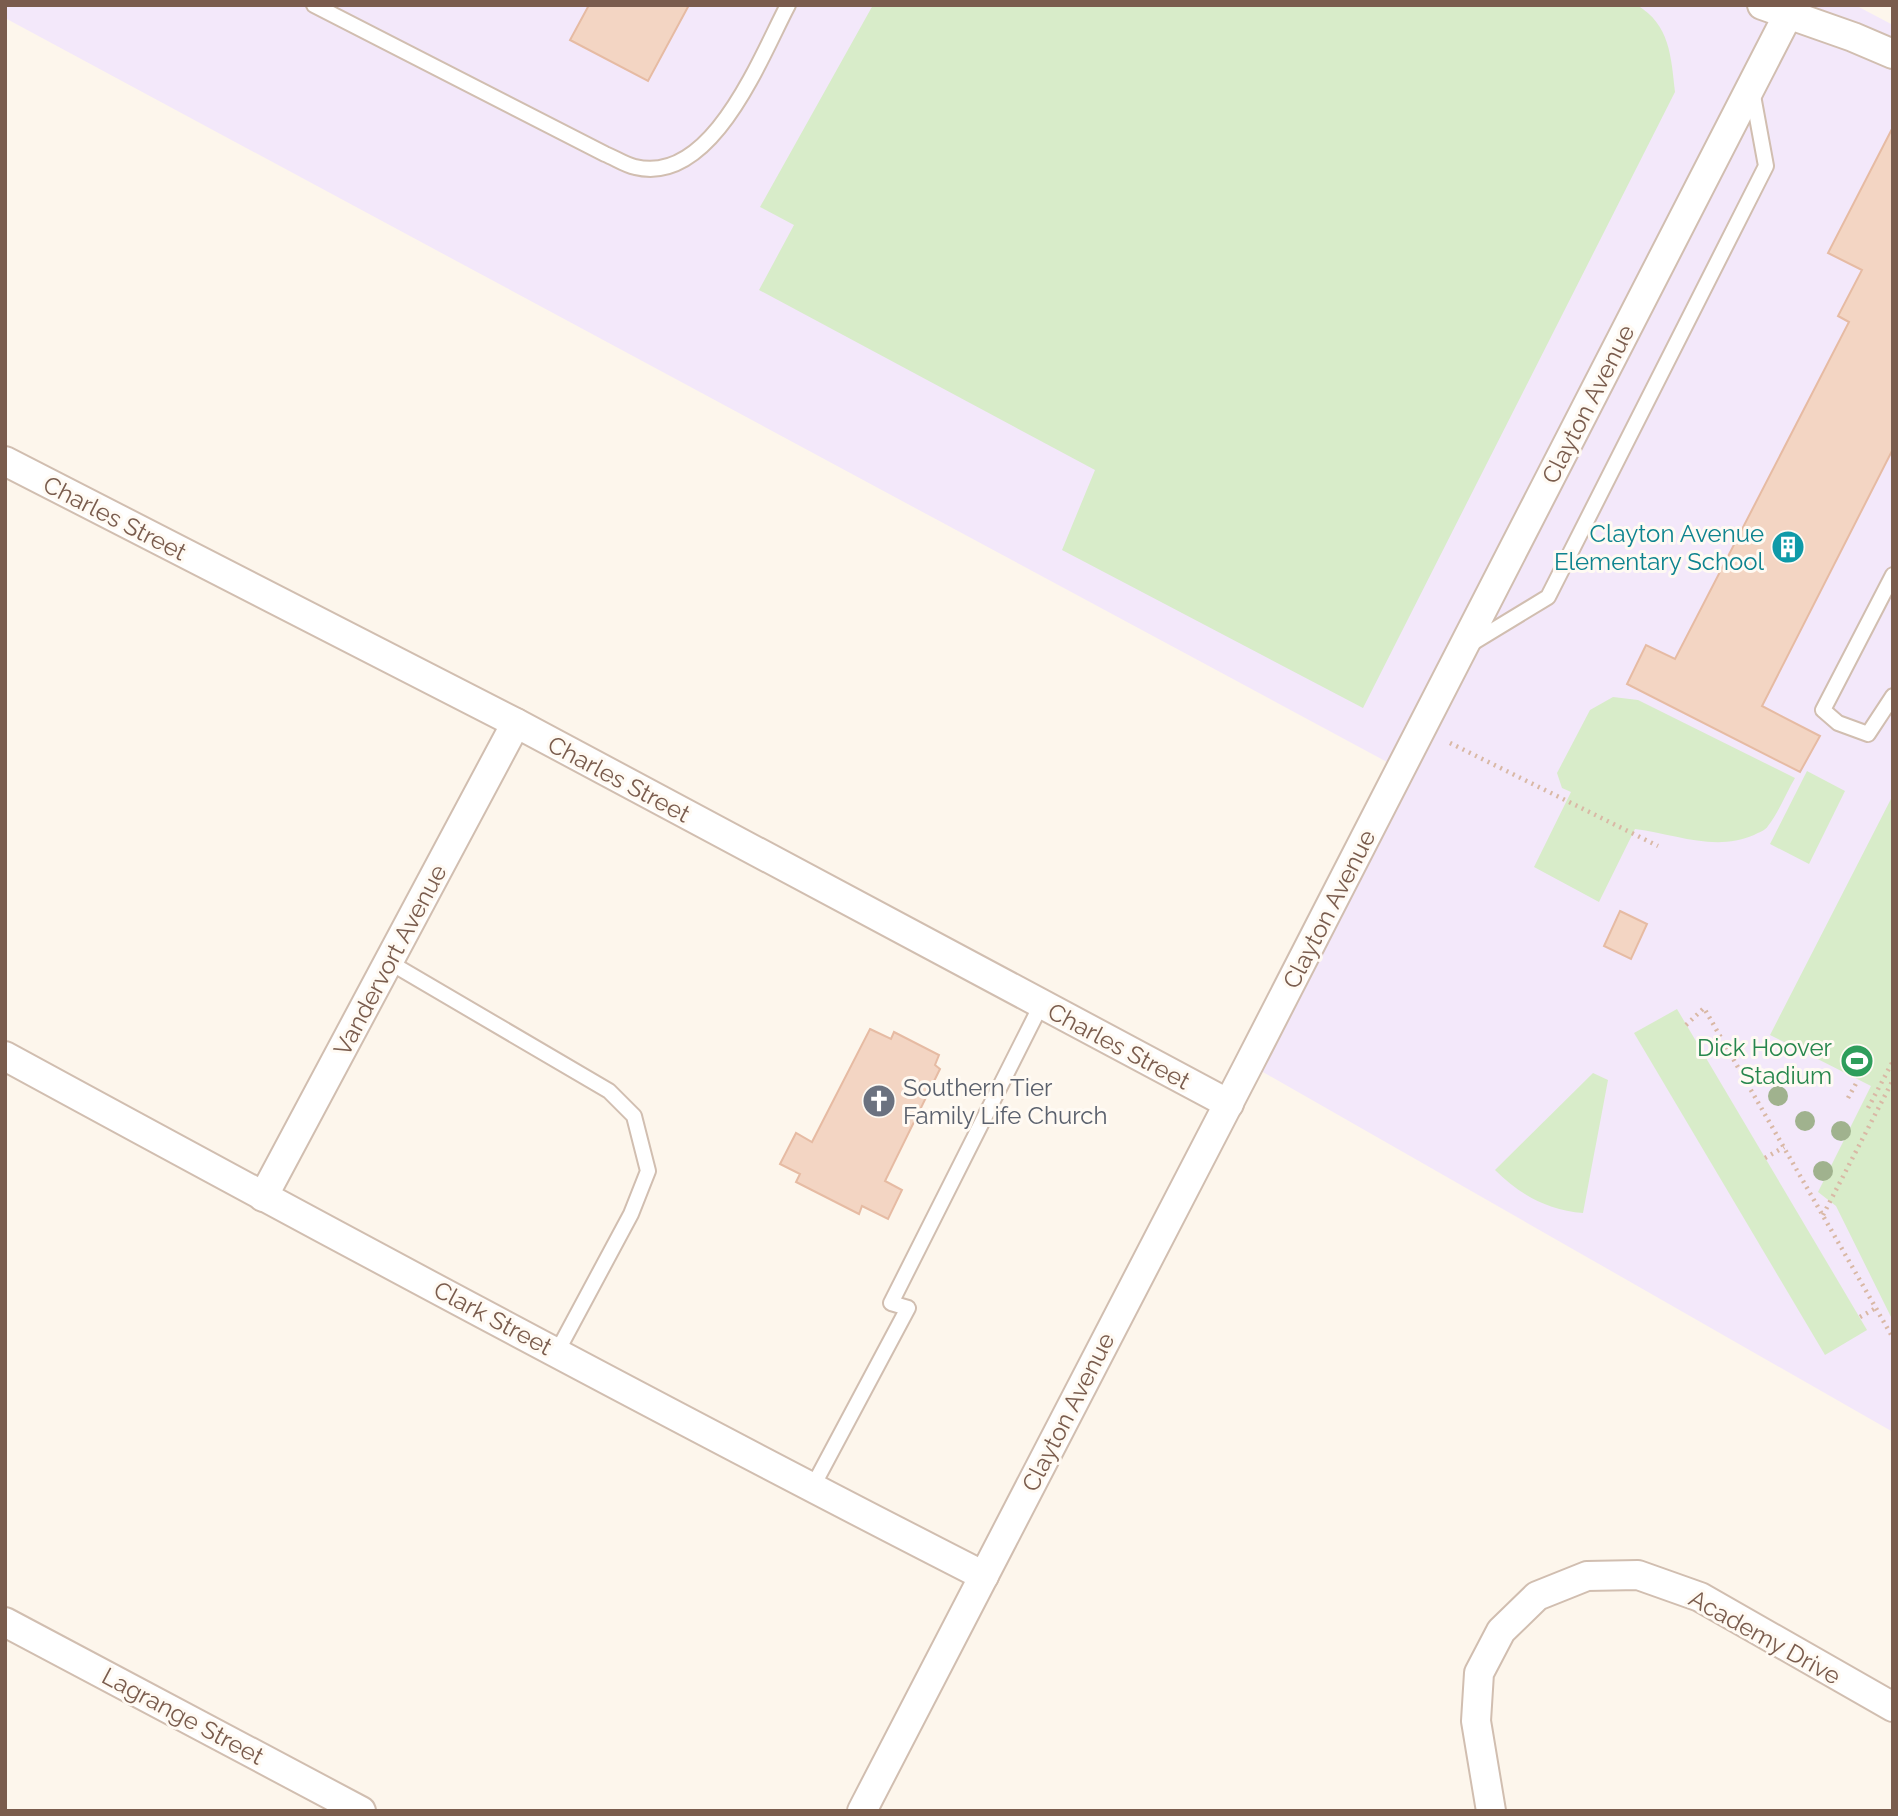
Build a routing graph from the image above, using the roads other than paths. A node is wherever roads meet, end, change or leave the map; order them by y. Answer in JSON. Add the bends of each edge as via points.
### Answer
{"nodes":[{"id":1,"x":314,"y":5,"type":"edge"},
{"id":2,"x":788,"y":5,"type":"edge"},
{"id":3,"x":1781,"y":9,"type":"edge"},
{"id":4,"x":1893,"y":54,"type":"edge"},
{"id":5,"x":1751,"y":87,"type":"junction"},
{"id":6,"x":5,"y":461,"type":"edge"},
{"id":7,"x":1893,"y":575,"type":"edge"},
{"id":8,"x":1462,"y":649,"type":"junction"},
{"id":9,"x":1893,"y":696,"type":"edge"},
{"id":10,"x":516,"y":723,"type":"junction"},
{"id":11,"x":389,"y":962,"type":"junction"},
{"id":12,"x":1041,"y":1005,"type":"junction"},
{"id":13,"x":5,"y":1056,"type":"edge"},
{"id":14,"x":1229,"y":1104,"type":"junction"},
{"id":15,"x":263,"y":1197,"type":"junction"},
{"id":16,"x":557,"y":1352,"type":"junction"},
{"id":17,"x":812,"y":1488,"type":"junction"},
{"id":18,"x":984,"y":1576,"type":"junction"},
{"id":19,"x":5,"y":1622,"type":"edge"},
{"id":20,"x":1893,"y":1707,"type":"edge"},
{"id":21,"x":361,"y":1811,"type":"edge"},
{"id":22,"x":862,"y":1811,"type":"edge"},
{"id":23,"x":1491,"y":1811,"type":"edge"}],
"edges":[{"from":1,"to":2,"type":"lane","via":[[606,154],[636,167],[659,168],[677,164],[693,153],[728,119]]},
{"from":3,"to":4,"type":"street"},
{"from":3,"to":5,"type":"street","name":"Clayton Avenue"},
{"from":5,"to":8,"type":"street","name":"Clayton Avenue"},
{"from":5,"to":8,"type":"lane","via":[[1766,166],[1548,597]]},
{"from":6,"to":10,"type":"street","name":"Charles Street"},
{"from":7,"to":9,"type":"lane","via":[[1824,710],[1838,723],[1868,734]]},
{"from":8,"to":14,"type":"street","name":"Clayton Avenue"},
{"from":10,"to":11,"type":"street","name":"Vandervort Avenue"},
{"from":10,"to":12,"type":"street","name":"Charles Street"},
{"from":11,"to":15,"type":"street","name":"Vandervort Avenue"},
{"from":11,"to":16,"type":"lane","via":[[609,1091],[634,1116],[648,1171],[631,1214]]},
{"from":12,"to":14,"type":"street","name":"Charles Street"},
{"from":12,"to":17,"type":"lane","via":[[891,1303],[908,1308]]},
{"from":13,"to":15,"type":"street","name":"Clark Street"},
{"from":14,"to":18,"type":"street","name":"Clayton Avenue"},
{"from":15,"to":16,"type":"street","name":"Clark Street"},
{"from":16,"to":17,"type":"street","name":"Clark Street"},
{"from":17,"to":18,"type":"street","name":"Clark Street"},
{"from":18,"to":22,"type":"street","name":"Clayton Avenue"},
{"from":19,"to":21,"type":"street","name":"Lagrange Street"},
{"from":20,"to":23,"type":"street","name":"Academy Drive","via":[[1699,1597],[1639,1575],[1587,1576],[1537,1596],[1501,1632],[1479,1673],[1476,1721]]}]}
